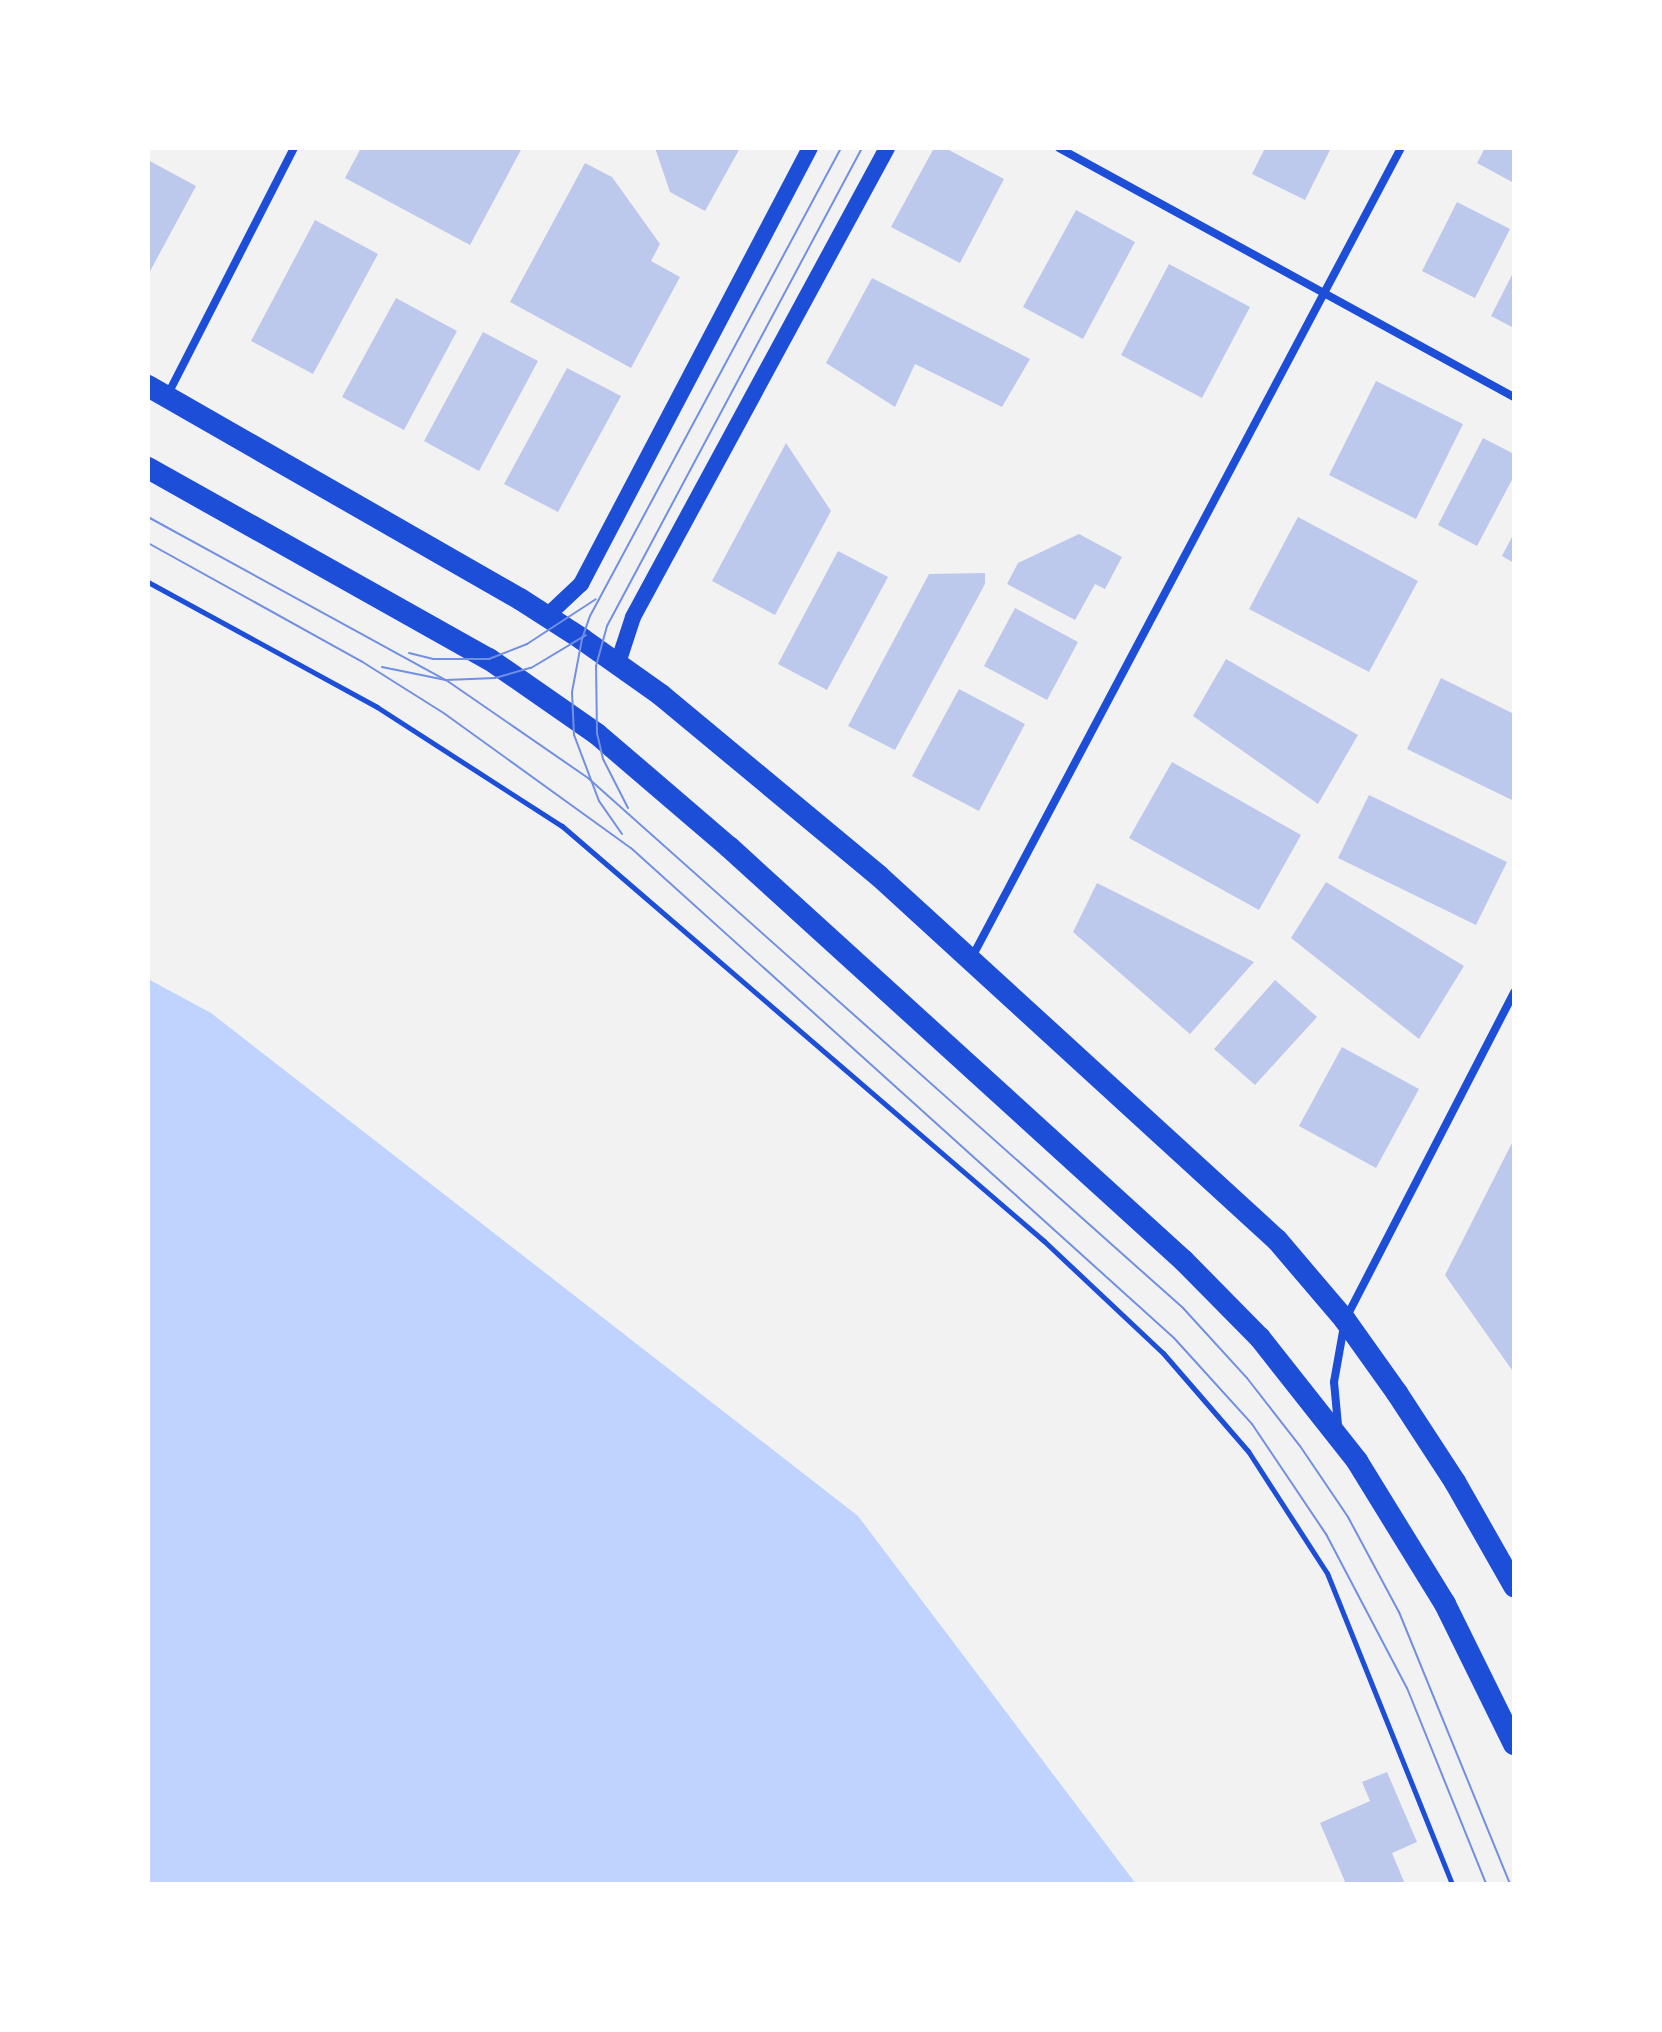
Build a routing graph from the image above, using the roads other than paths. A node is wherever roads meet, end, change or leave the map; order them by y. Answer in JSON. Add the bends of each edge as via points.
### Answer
{"nodes":[{"id":1,"x":294,"y":148,"type":"edge"},
{"id":2,"x":810,"y":148,"type":"edge"},
{"id":3,"x":887,"y":148,"type":"edge"},
{"id":4,"x":1059,"y":148,"type":"edge"},
{"id":5,"x":1401,"y":148,"type":"edge"},
{"id":6,"x":1324,"y":293,"type":"junction"},
{"id":7,"x":157,"y":392,"type":"edge"},
{"id":8,"x":1514,"y":397,"type":"edge"},
{"id":9,"x":148,"y":468,"type":"edge"},
{"id":10,"x":547,"y":616,"type":"junction"},
{"id":11,"x":618,"y":663,"type":"junction"},
{"id":12,"x":970,"y":960,"type":"junction"},
{"id":13,"x":1514,"y":992,"type":"edge"},
{"id":14,"x":1345,"y":1320,"type":"junction"},
{"id":15,"x":1339,"y":1435,"type":"junction"},
{"id":16,"x":1514,"y":1586,"type":"edge"},
{"id":17,"x":1514,"y":1744,"type":"edge"}],
"edges":[{"from":1,"to":7,"type":"street"},
{"from":2,"to":10,"type":"main road","via":[[581,584]]},
{"from":3,"to":11,"type":"main road","via":[[633,617]]},
{"from":4,"to":6,"type":"street"},
{"from":5,"to":6,"type":"street"},
{"from":6,"to":8,"type":"street"},
{"from":6,"to":12,"type":"street"},
{"from":7,"to":10,"type":"highway"},
{"from":9,"to":15,"type":"highway","via":[[489,659],[646,773],[1184,1261],[1260,1338]]},
{"from":10,"to":11,"type":"highway"},
{"from":11,"to":12,"type":"highway","via":[[879,876]]},
{"from":12,"to":14,"type":"highway","via":[[1277,1240]]},
{"from":13,"to":14,"type":"street"},
{"from":14,"to":15,"type":"street","via":[[1334,1382]]},
{"from":14,"to":16,"type":"highway","via":[[1455,1482]]},
{"from":15,"to":17,"type":"highway","via":[[1399,1523],[1445,1604]]}]}
